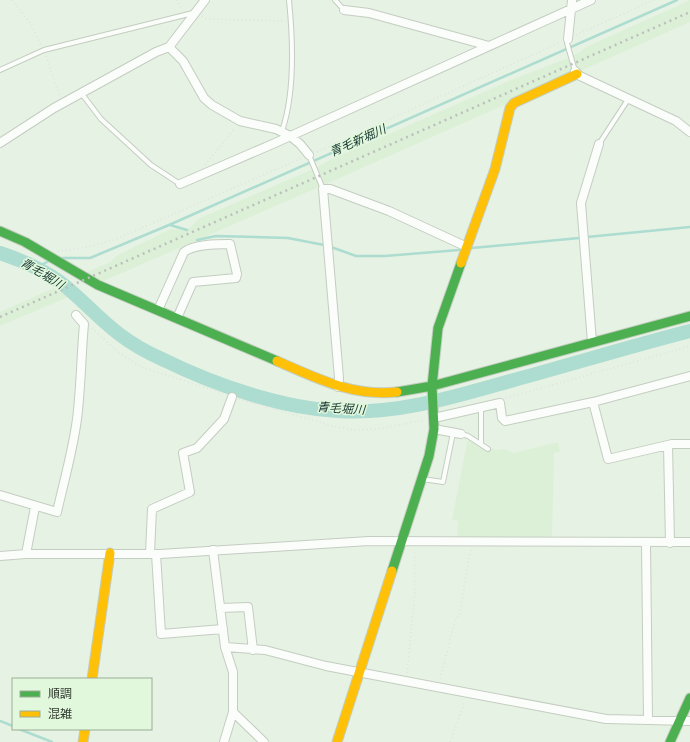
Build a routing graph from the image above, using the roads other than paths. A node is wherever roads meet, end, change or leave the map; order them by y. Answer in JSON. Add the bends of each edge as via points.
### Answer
{"nodes":[{"id":1,"x":205,"y":0,"type":"edge"},
{"id":2,"x":289,"y":0,"type":"edge"},
{"id":3,"x":335,"y":0,"type":"edge"},
{"id":4,"x":591,"y":0,"type":"edge"},
{"id":5,"x":572,"y":4,"type":"edge"},
{"id":6,"x":344,"y":10,"type":"joint"},
{"id":7,"x":195,"y":12,"type":"junction"},
{"id":8,"x":568,"y":40,"type":"joint"},
{"id":9,"x":489,"y":46,"type":"junction"},
{"id":10,"x":169,"y":47,"type":"junction"},
{"id":11,"x":0,"y":70,"type":"edge"},
{"id":12,"x":576,"y":72,"type":"junction"},
{"id":13,"x":82,"y":94,"type":"junction"},
{"id":14,"x":629,"y":98,"type":"junction"},
{"id":15,"x":281,"y":132,"type":"junction"},
{"id":16,"x":690,"y":132,"type":"edge"},
{"id":17,"x":290,"y":136,"type":"junction"},
{"id":18,"x":0,"y":143,"type":"edge"},
{"id":19,"x":599,"y":144,"type":"joint"},
{"id":20,"x":309,"y":155,"type":"joint"},
{"id":21,"x":180,"y":184,"type":"joint"},
{"id":22,"x":323,"y":189,"type":"junction"},
{"id":23,"x":0,"y":231,"type":"edge"},
{"id":24,"x":467,"y":247,"type":"junction"},
{"id":25,"x":158,"y":310,"type":"junction"},
{"id":26,"x":76,"y":315,"type":"dead end"},
{"id":27,"x":690,"y":316,"type":"edge"},
{"id":28,"x":177,"y":318,"type":"junction"},
{"id":29,"x":592,"y":342,"type":"junction"},
{"id":30,"x":690,"y":376,"type":"edge"},
{"id":31,"x":338,"y":387,"type":"junction"},
{"id":32,"x":432,"y":390,"type":"junction"},
{"id":33,"x":232,"y":397,"type":"road end"},
{"id":34,"x":593,"y":402,"type":"junction"},
{"id":35,"x":481,"y":407,"type":"junction"},
{"id":36,"x":433,"y":415,"type":"junction"},
{"id":37,"x":434,"y":429,"type":"junction"},
{"id":38,"x":457,"y":433,"type":"junction"},
{"id":39,"x":481,"y":444,"type":"junction"},
{"id":40,"x":690,"y":444,"type":"edge"},
{"id":41,"x":668,"y":445,"type":"junction"},
{"id":42,"x":488,"y":449,"type":"dead end"},
{"id":43,"x":421,"y":479,"type":"junction"},
{"id":44,"x":0,"y":495,"type":"edge"},
{"id":45,"x":35,"y":507,"type":"junction"},
{"id":46,"x":402,"y":541,"type":"junction"},
{"id":47,"x":690,"y":542,"type":"edge"},
{"id":48,"x":646,"y":543,"type":"junction"},
{"id":49,"x":670,"y":543,"type":"junction"},
{"id":50,"x":212,"y":550,"type":"junction"},
{"id":51,"x":110,"y":553,"type":"junction"},
{"id":52,"x":153,"y":553,"type":"junction"},
{"id":53,"x":26,"y":554,"type":"junction"},
{"id":54,"x":0,"y":556,"type":"edge"},
{"id":55,"x":220,"y":608,"type":"junction"},
{"id":56,"x":223,"y":629,"type":"junction"},
{"id":57,"x":226,"y":647,"type":"junction"},
{"id":58,"x":253,"y":650,"type":"junction"},
{"id":59,"x":360,"y":673,"type":"junction"},
{"id":60,"x":92,"y":678,"type":"edge"},
{"id":61,"x":690,"y":698,"type":"edge"},
{"id":62,"x":233,"y":712,"type":"junction"},
{"id":63,"x":648,"y":719,"type":"junction"},
{"id":64,"x":679,"y":720,"type":"junction"},
{"id":65,"x":690,"y":721,"type":"edge"},
{"id":66,"x":85,"y":730,"type":"edge"},
{"id":67,"x":83,"y":742,"type":"edge"},
{"id":68,"x":224,"y":742,"type":"edge"},
{"id":69,"x":264,"y":742,"type":"edge"},
{"id":70,"x":337,"y":742,"type":"edge"},
{"id":71,"x":670,"y":742,"type":"edge"}],
"edges":[{"from":1,"to":7,"type":"street"},
{"from":2,"to":15,"type":"lane","via":[[290,82],[286,120]]},
{"from":3,"to":6,"type":"lane"},
{"from":4,"to":5,"type":"street"},
{"from":5,"to":8,"type":"street"},
{"from":5,"to":9,"type":"street"},
{"from":6,"to":9,"type":"street","via":[[369,13]]},
{"from":7,"to":10,"type":"street"},
{"from":7,"to":11,"type":"lane","via":[[44,50]]},
{"from":8,"to":12,"type":"lane"},
{"from":9,"to":17,"type":"street"},
{"from":10,"to":13,"type":"street","via":[[106,78]]},
{"from":10,"to":15,"type":"street","via":[[183,61],[204,98],[212,105],[240,121]]},
{"from":12,"to":14,"type":"street"},
{"from":12,"to":24,"type":"street","via":[[511,106],[495,169]]},
{"from":13,"to":18,"type":"street","via":[[63,103]]},
{"from":13,"to":21,"type":"lane","via":[[101,119],[151,165]]},
{"from":14,"to":16,"type":"street","via":[[676,121]]},
{"from":14,"to":19,"type":"lane"},
{"from":15,"to":17,"type":"street"},
{"from":17,"to":20,"type":"street"},
{"from":17,"to":21,"type":"street"},
{"from":19,"to":29,"type":"street","via":[[581,203]]},
{"from":20,"to":22,"type":"lane"},
{"from":22,"to":24,"type":"street","via":[[330,189],[389,211]]},
{"from":22,"to":31,"type":"street"},
{"from":23,"to":25,"type":"street","via":[[51,253],[63,265],[98,285]]},
{"from":24,"to":32,"type":"street","via":[[441,316],[436,340]]},
{"from":25,"to":28,"type":"street"},
{"from":25,"to":28,"type":"street","via":[[184,252],[215,244],[230,244],[236,278],[193,282]]},
{"from":26,"to":45,"type":"street","via":[[84,324],[77,421],[57,512]]},
{"from":27,"to":29,"type":"street"},
{"from":28,"to":31,"type":"street"},
{"from":29,"to":32,"type":"street"},
{"from":30,"to":34,"type":"street"},
{"from":31,"to":32,"type":"street","via":[[360,392],[390,394]]},
{"from":32,"to":36,"type":"street"},
{"from":33,"to":52,"type":"street","via":[[224,419],[197,448],[183,454],[190,492],[152,509]]},
{"from":34,"to":35,"type":"street","via":[[505,422],[500,403]]},
{"from":34,"to":41,"type":"street","via":[[608,459]]},
{"from":35,"to":36,"type":"street"},
{"from":35,"to":39,"type":"lane"},
{"from":36,"to":37,"type":"street"},
{"from":37,"to":38,"type":"street"},
{"from":37,"to":43,"type":"street"},
{"from":38,"to":39,"type":"lane"},
{"from":38,"to":43,"type":"lane","via":[[443,482]]},
{"from":39,"to":42,"type":"lane"},
{"from":40,"to":41,"type":"street"},
{"from":41,"to":49,"type":"street"},
{"from":43,"to":46,"type":"street"},
{"from":44,"to":45,"type":"street"},
{"from":45,"to":53,"type":"street"},
{"from":46,"to":48,"type":"street"},
{"from":46,"to":50,"type":"street"},
{"from":46,"to":59,"type":"street"},
{"from":47,"to":49,"type":"street"},
{"from":48,"to":49,"type":"street"},
{"from":48,"to":63,"type":"street"},
{"from":50,"to":52,"type":"street"},
{"from":50,"to":55,"type":"street"},
{"from":51,"to":52,"type":"street"},
{"from":51,"to":53,"type":"street"},
{"from":51,"to":60,"type":"street"},
{"from":52,"to":56,"type":"street","via":[[161,634]]},
{"from":53,"to":54,"type":"street"},
{"from":55,"to":56,"type":"street"},
{"from":55,"to":58,"type":"street","via":[[248,607]]},
{"from":56,"to":57,"type":"street"},
{"from":57,"to":58,"type":"street"},
{"from":57,"to":62,"type":"street","via":[[233,672]]},
{"from":58,"to":59,"type":"street","via":[[265,650]]},
{"from":59,"to":63,"type":"street","via":[[606,719]]},
{"from":59,"to":70,"type":"street"},
{"from":61,"to":64,"type":"street"},
{"from":62,"to":68,"type":"street"},
{"from":62,"to":69,"type":"street"},
{"from":63,"to":64,"type":"street"},
{"from":64,"to":65,"type":"street"},
{"from":64,"to":71,"type":"street"},
{"from":66,"to":67,"type":"street"}]}
